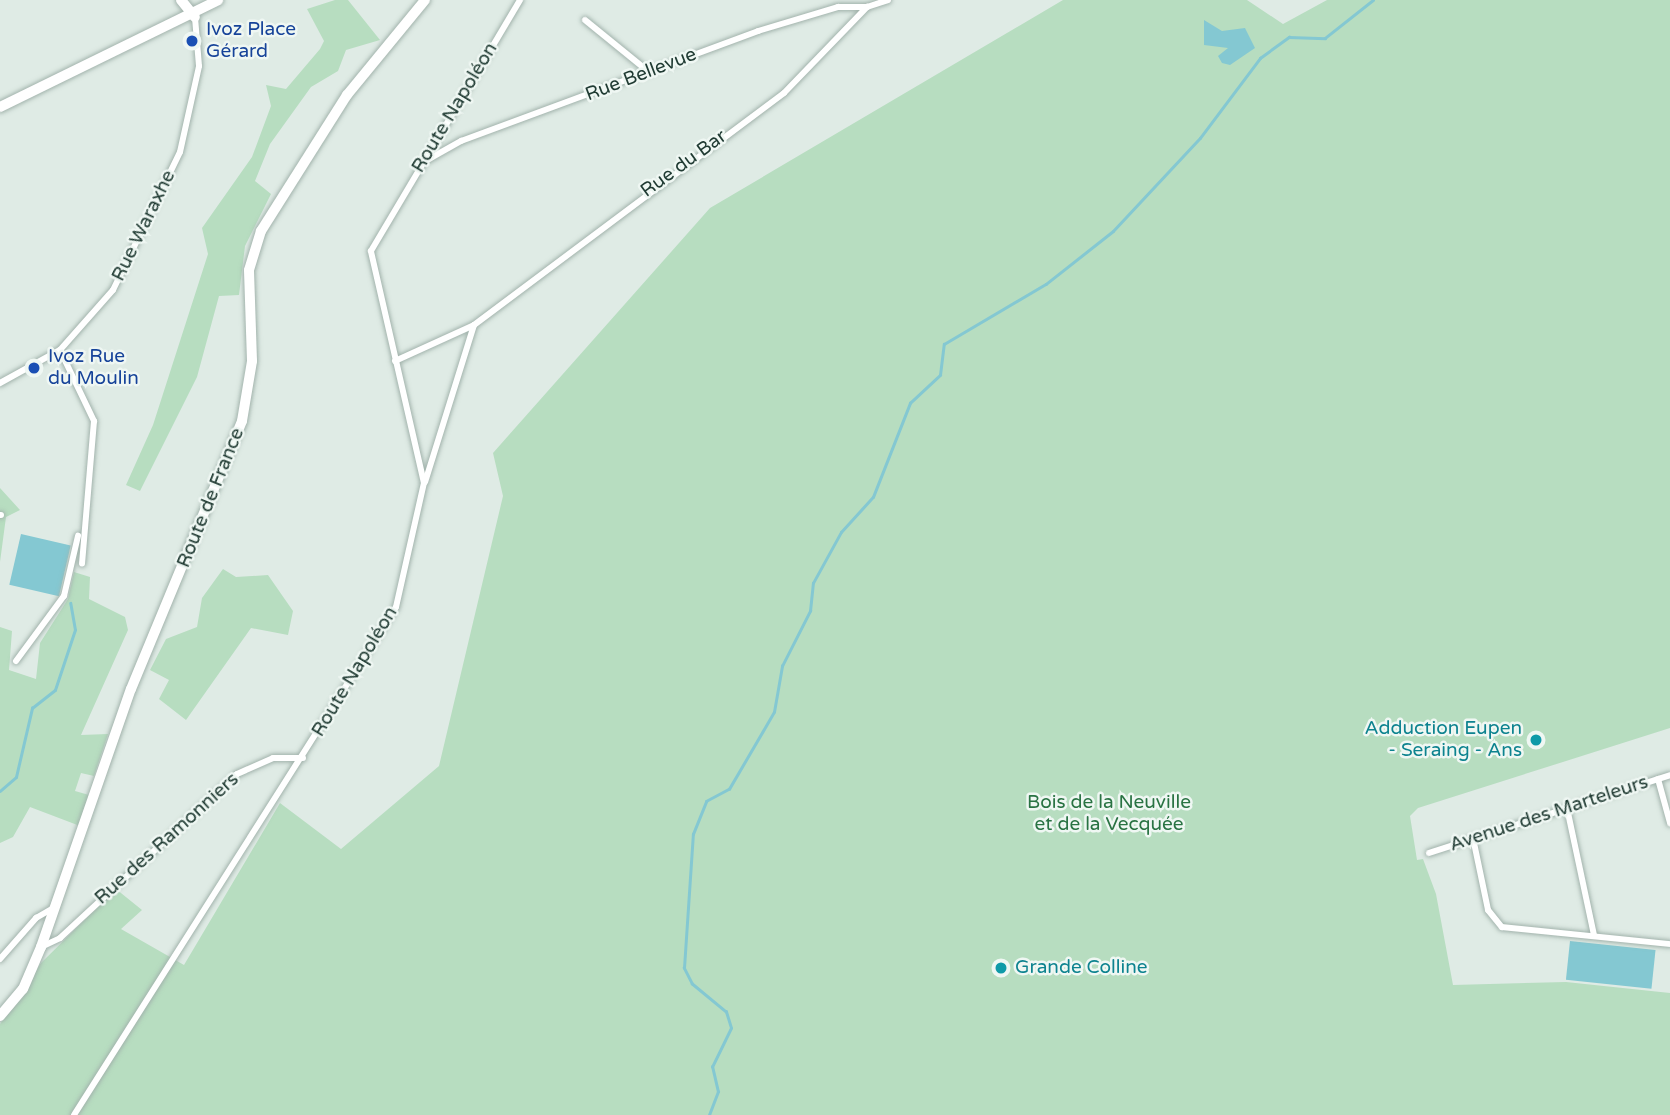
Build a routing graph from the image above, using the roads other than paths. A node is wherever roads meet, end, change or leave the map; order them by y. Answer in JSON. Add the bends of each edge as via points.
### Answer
{"nodes":[{"id":1,"x":180,"y":0,"type":"edge"},
{"id":2,"x":192,"y":0,"type":"edge"},
{"id":3,"x":218,"y":0,"type":"edge"},
{"id":4,"x":425,"y":0,"type":"edge"},
{"id":5,"x":520,"y":0,"type":"edge"},
{"id":6,"x":888,"y":0,"type":"edge"},
{"id":7,"x":867,"y":7,"type":"junction"},
{"id":8,"x":195,"y":17,"type":"junction"},
{"id":9,"x":585,"y":20,"type":"dead end"},
{"id":10,"x":649,"y":72,"type":"junction"},
{"id":11,"x":0,"y":107,"type":"edge"},
{"id":12,"x":422,"y":163,"type":"junction"},
{"id":13,"x":474,"y":325,"type":"junction"},
{"id":14,"x":60,"y":351,"type":"junction"},
{"id":15,"x":395,"y":361,"type":"junction"},
{"id":16,"x":0,"y":383,"type":"edge"},
{"id":17,"x":424,"y":483,"type":"junction"},
{"id":18,"x":80,"y":527,"type":"junction"},
{"id":19,"x":82,"y":563,"type":"dead end"},
{"id":20,"x":16,"y":661,"type":"dead end"},
{"id":21,"x":303,"y":758,"type":"junction"},
{"id":22,"x":1670,"y":775,"type":"edge"},
{"id":23,"x":1658,"y":779,"type":"junction"},
{"id":24,"x":1567,"y":808,"type":"junction"},
{"id":25,"x":1670,"y":823,"type":"edge"},
{"id":26,"x":1473,"y":838,"type":"junction"},
{"id":27,"x":1429,"y":853,"type":"dead end"},
{"id":28,"x":58,"y":905,"type":"junction"},
{"id":29,"x":1594,"y":935,"type":"junction"},
{"id":30,"x":1670,"y":944,"type":"edge"},
{"id":31,"x":41,"y":947,"type":"junction"},
{"id":32,"x":0,"y":959,"type":"edge"},
{"id":33,"x":0,"y":1016,"type":"edge"},
{"id":34,"x":74,"y":1115,"type":"edge"}],
"edges":[{"from":1,"to":8,"type":"main road"},
{"from":2,"to":8,"type":"main road"},
{"from":3,"to":8,"type":"main road"},
{"from":4,"to":28,"type":"main road","name":"Route de France","via":[[346,95],[261,231],[249,270],[252,361],[242,421],[131,690]]},
{"from":5,"to":12,"type":"street","name":"Route Napoléon"},
{"from":6,"to":7,"type":"street","name":"Rue du Bar"},
{"from":7,"to":10,"type":"street","name":"Rue Bellevue","via":[[811,14]]},
{"from":7,"to":13,"type":"street","name":"Rue du Bar","via":[[784,93]]},
{"from":8,"to":11,"type":"main road","via":[[97,55]]},
{"from":8,"to":14,"type":"street","name":"Rue Waraxhe","via":[[199,66],[178,158],[113,290]]},
{"from":9,"to":10,"type":"street"},
{"from":10,"to":12,"type":"street","name":"Rue Bellevue","via":[[461,141]]},
{"from":12,"to":15,"type":"street","name":"Route Napoléon","via":[[371,251]]},
{"from":13,"to":15,"type":"street","name":"Rue du Bar"},
{"from":13,"to":17,"type":"street"},
{"from":14,"to":16,"type":"street","name":"Rue Waraxhe"},
{"from":14,"to":18,"type":"street","via":[[94,421]]},
{"from":15,"to":17,"type":"street","name":"Route Napoléon"},
{"from":17,"to":21,"type":"street","name":"Route Napoléon","via":[[396,607]]},
{"from":18,"to":19,"type":"street"},
{"from":18,"to":20,"type":"street","via":[[64,596]]},
{"from":21,"to":31,"type":"street","name":"Rue des Ramonniers","via":[[282,756],[237,774],[60,938]]},
{"from":21,"to":34,"type":"street","name":"Route Napoléon"},
{"from":22,"to":23,"type":"street","name":"Avenue des Marteleurs"},
{"from":23,"to":24,"type":"street","name":"Avenue des Marteleurs"},
{"from":23,"to":25,"type":"street"},
{"from":24,"to":26,"type":"street","name":"Avenue des Marteleurs"},
{"from":24,"to":29,"type":"street"},
{"from":26,"to":27,"type":"street","name":"Avenue des Marteleurs"},
{"from":26,"to":29,"type":"street","via":[[1488,910],[1496,924],[1515,931]]},
{"from":28,"to":31,"type":"main road","name":"Route de France"},
{"from":28,"to":32,"type":"street","via":[[36,918]]},
{"from":29,"to":30,"type":"street"},
{"from":31,"to":33,"type":"main road","name":"Route de France","via":[[23,989]]}]}
